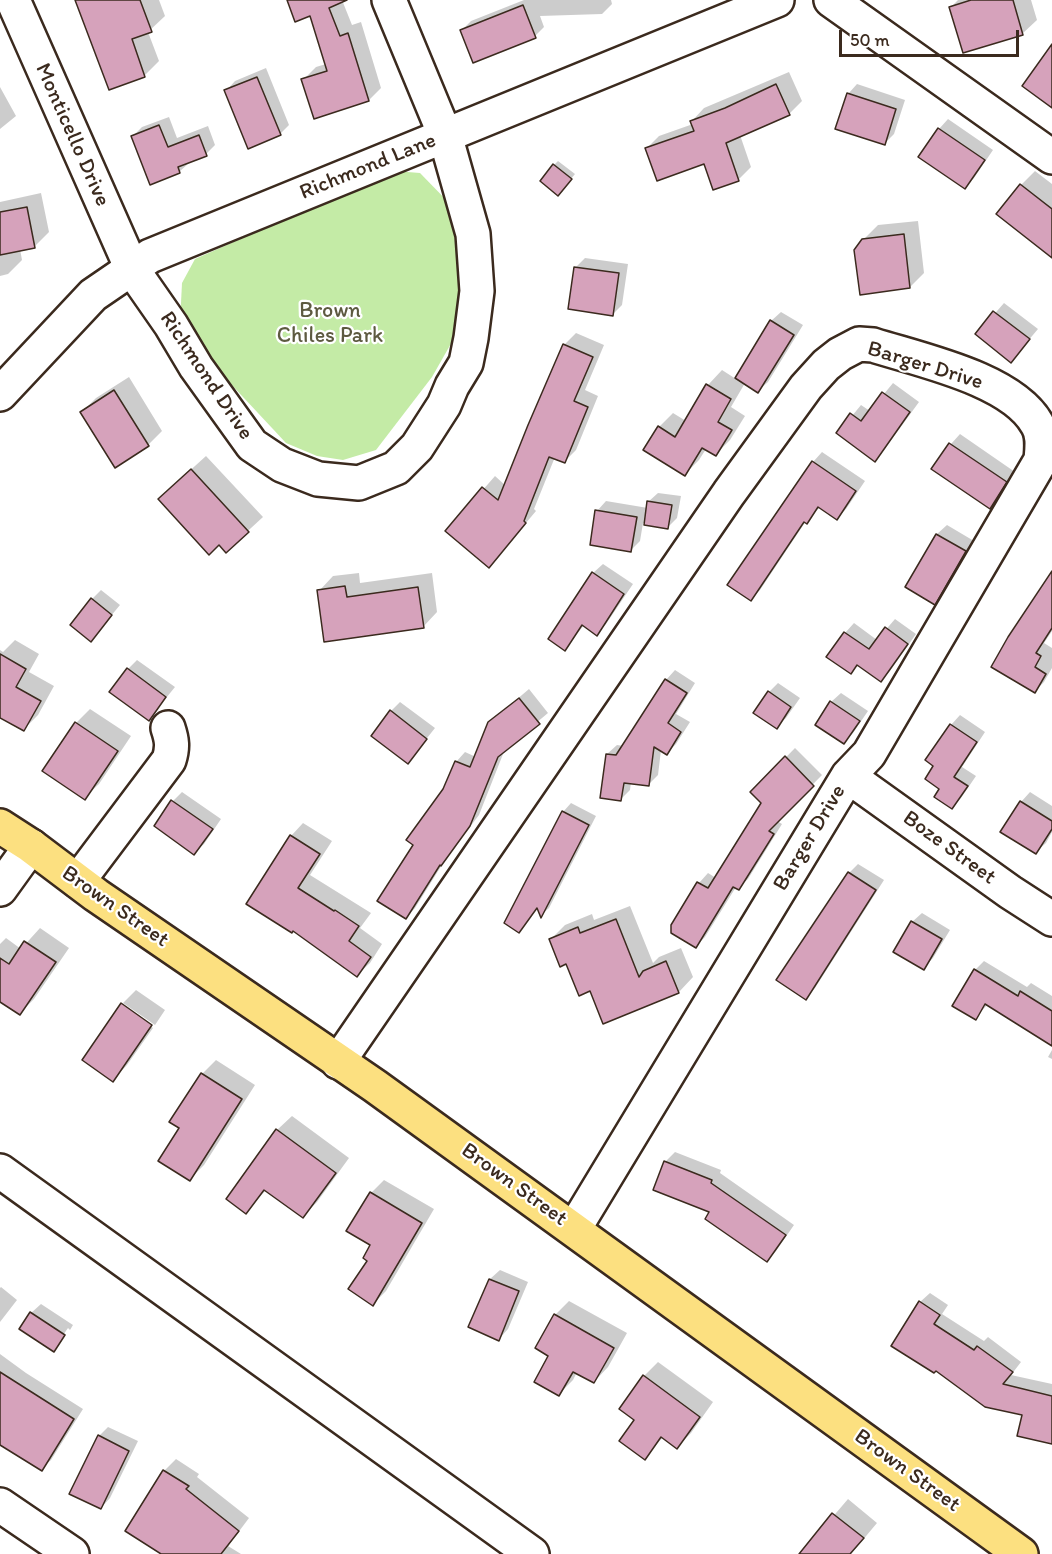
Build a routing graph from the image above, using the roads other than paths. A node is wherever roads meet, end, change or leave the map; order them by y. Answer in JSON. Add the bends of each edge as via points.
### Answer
{"nodes":[{"id":1,"x":12,"y":0,"type":"edge"},
{"id":2,"x":389,"y":0,"type":"edge"},
{"id":3,"x":831,"y":0,"type":"edge"},
{"id":4,"x":770,"y":2,"type":"edge"},
{"id":5,"x":445,"y":135,"type":"junction"},
{"id":6,"x":1052,"y":157,"type":"edge"},
{"id":7,"x":132,"y":269,"type":"junction"},
{"id":8,"x":0,"y":394,"type":"edge"},
{"id":9,"x":168,"y":728,"type":"dead end"},
{"id":10,"x":848,"y":776,"type":"junction"},
{"id":11,"x":0,"y":826,"type":"edge"},
{"id":12,"x":30,"y":846,"type":"junction"},
{"id":13,"x":78,"y":881,"type":"junction"},
{"id":14,"x":0,"y":889,"type":"edge"},
{"id":15,"x":1052,"y":919,"type":"edge"},
{"id":16,"x":338,"y":1062,"type":"junction"},
{"id":17,"x":0,"y":1172,"type":"edge"},
{"id":18,"x":574,"y":1229,"type":"junction"},
{"id":19,"x":0,"y":1505,"type":"edge"},
{"id":20,"x":72,"y":1554,"type":"edge"},
{"id":21,"x":532,"y":1554,"type":"edge"},
{"id":22,"x":1021,"y":1554,"type":"edge"}],
"edges":[{"from":1,"to":7,"type":"street","name":"Monticello Drive"},
{"from":2,"to":5,"type":"street","name":"Richmond Drive"},
{"from":3,"to":6,"type":"street"},
{"from":4,"to":5,"type":"street","name":"Richmond Lane"},
{"from":5,"to":7,"type":"street","name":"Richmond Lane","via":[[192,237]]},
{"from":5,"to":7,"type":"street","name":"Richmond Drive","via":[[474,234],[477,291],[471,338],[466,363],[444,405],[417,447],[396,468],[359,483],[318,479],[282,465],[252,445]]},
{"from":7,"to":8,"type":"street","name":"Richmond Lane","via":[[93,296]]},
{"from":9,"to":13,"type":"street","via":[[172,739],[169,760]]},
{"from":10,"to":15,"type":"street","name":"Boze Street"},
{"from":10,"to":16,"type":"street","name":"Barger Drive","via":[[869,754],[985,556],[1041,460],[1043,443],[1039,426],[1027,409],[984,381],[873,345],[859,344],[826,364],[806,387]]},
{"from":10,"to":18,"type":"street","name":"Barger Drive"},
{"from":11,"to":12,"type":"main road","name":"Brown Street"},
{"from":12,"to":13,"type":"main road","name":"Brown Street"},
{"from":12,"to":14,"type":"street"},
{"from":13,"to":16,"type":"main road","name":"Brown Street"},
{"from":16,"to":18,"type":"main road","name":"Brown Street"},
{"from":17,"to":21,"type":"street"},
{"from":18,"to":22,"type":"main road","name":"Brown Street"},
{"from":19,"to":20,"type":"street"}]}
